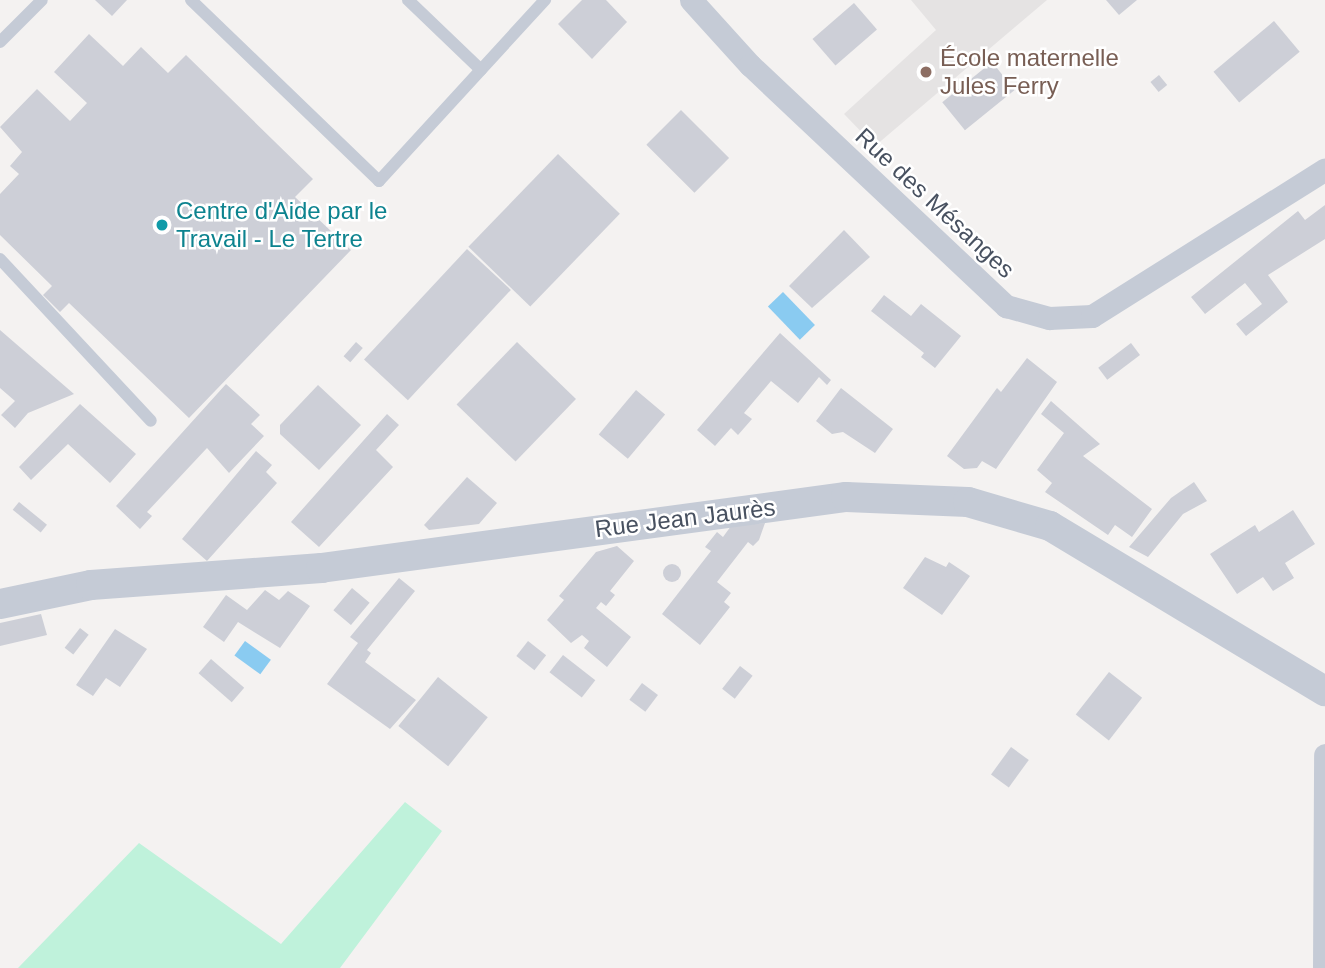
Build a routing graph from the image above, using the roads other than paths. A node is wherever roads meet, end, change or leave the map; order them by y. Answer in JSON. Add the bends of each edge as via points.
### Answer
{"nodes":[{"id":1,"x":42,"y":0,"type":"edge"},
{"id":2,"x":191,"y":0,"type":"edge"},
{"id":3,"x":408,"y":0,"type":"edge"},
{"id":4,"x":545,"y":0,"type":"edge"},
{"id":5,"x":691,"y":0,"type":"edge"},
{"id":6,"x":0,"y":42,"type":"edge"},
{"id":7,"x":481,"y":70,"type":"junction"},
{"id":8,"x":1325,"y":169,"type":"edge"},
{"id":9,"x":0,"y":260,"type":"edge"},
{"id":10,"x":151,"y":421,"type":"dead end"},
{"id":11,"x":0,"y":604,"type":"edge"},
{"id":12,"x":1325,"y":691,"type":"edge"},
{"id":13,"x":1325,"y":754,"type":"edge"},
{"id":14,"x":1324,"y":968,"type":"edge"}],
"edges":[{"from":1,"to":6,"type":"lane"},
{"from":2,"to":7,"type":"lane","via":[[380,181]]},
{"from":3,"to":7,"type":"lane"},
{"from":4,"to":7,"type":"lane"},
{"from":5,"to":8,"type":"street","name":"Rue des Mésanges","via":[[750,65],[1006,306],[1049,318],[1092,316]]},
{"from":9,"to":10,"type":"lane"},
{"from":11,"to":12,"type":"street","name":"Rue Jean Jaurès","via":[[91,585],[321,568],[846,497],[968,502],[1050,526]]},
{"from":13,"to":14,"type":"street"}]}
